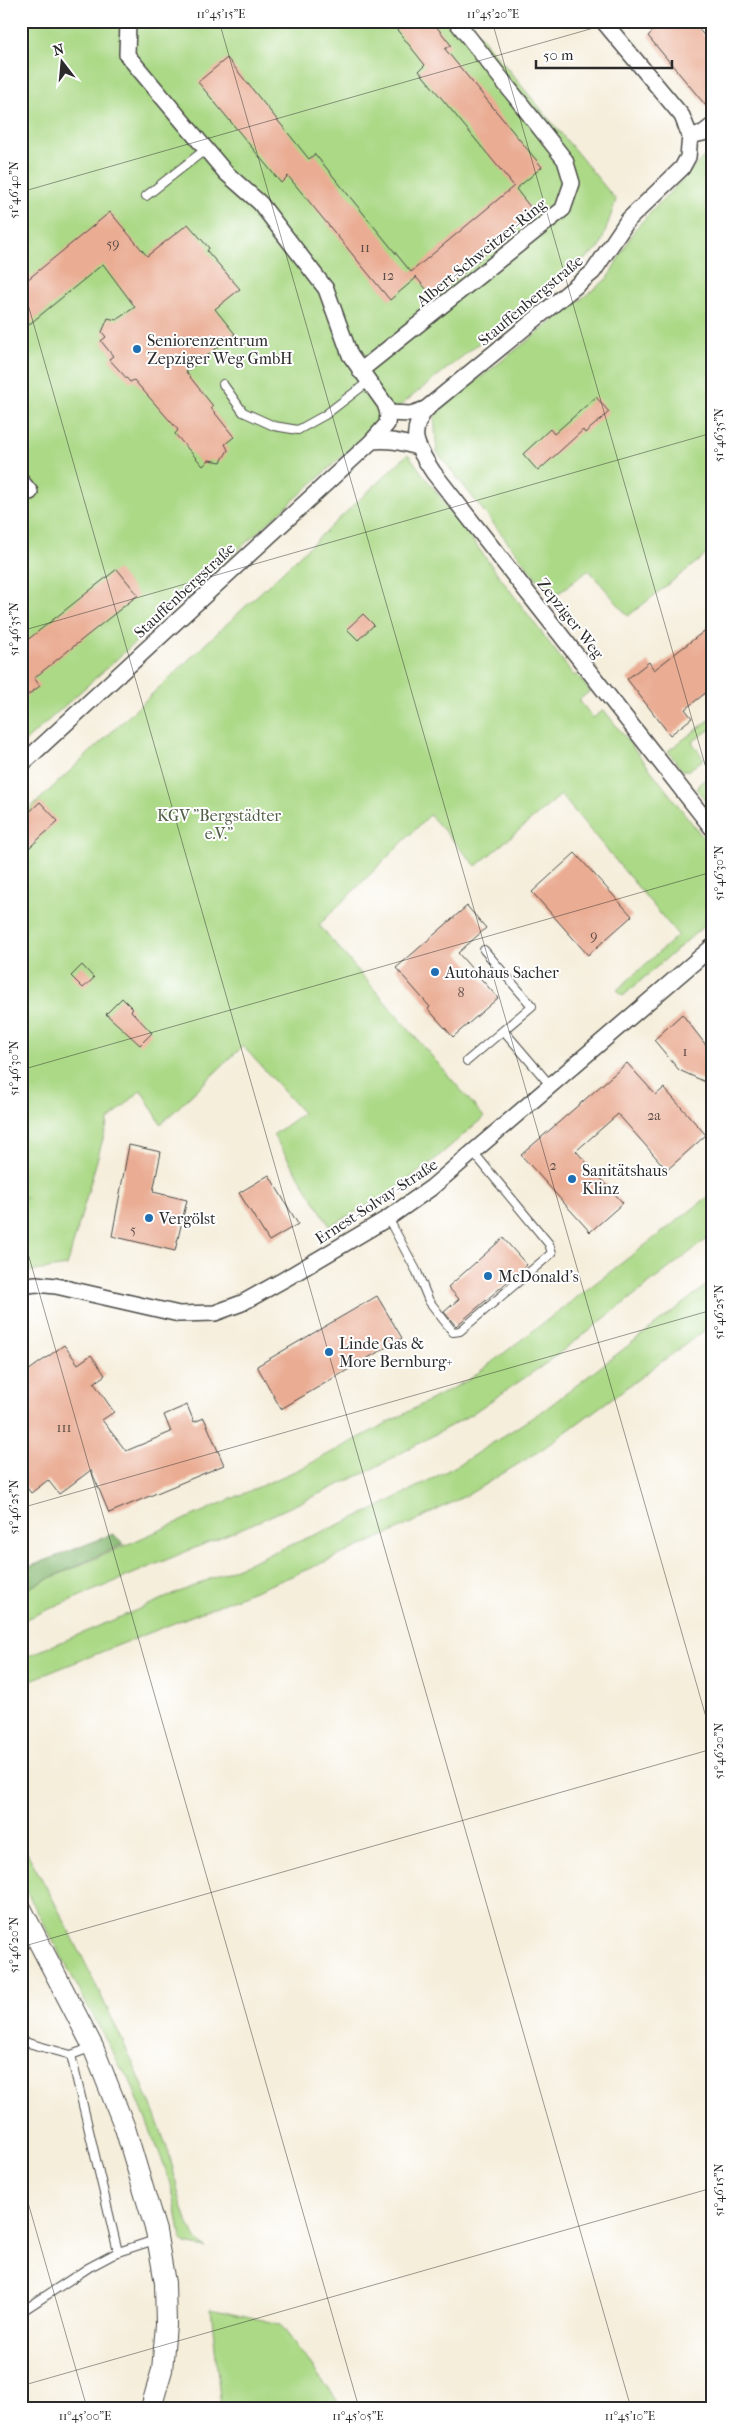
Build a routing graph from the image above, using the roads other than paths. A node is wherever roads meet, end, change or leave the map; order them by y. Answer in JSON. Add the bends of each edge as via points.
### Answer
{"nodes":[{"id":1,"x":128,"y":21,"type":"edge"},
{"id":2,"x":456,"y":21,"type":"edge"},
{"id":3,"x":603,"y":21,"type":"edge"},
{"id":4,"x":712,"y":126,"type":"edge"},
{"id":5,"x":690,"y":136,"type":"junction"},
{"id":6,"x":206,"y":149,"type":"junction"},
{"id":7,"x":146,"y":196,"type":"dead end"},
{"id":8,"x":364,"y":377,"type":"junction"},
{"id":9,"x":223,"y":384,"type":"dead end"},
{"id":10,"x":428,"y":408,"type":"junction"},
{"id":11,"x":387,"y":418,"type":"junction"},
{"id":12,"x":416,"y":426,"type":"joint"},
{"id":13,"x":372,"y":441,"type":"junction"},
{"id":14,"x":417,"y":447,"type":"junction"},
{"id":15,"x":21,"y":765,"type":"edge"},
{"id":16,"x":712,"y":828,"type":"edge"},
{"id":17,"x":712,"y":947,"type":"edge"},
{"id":18,"x":484,"y":950,"type":"dead end"},
{"id":19,"x":504,"y":1031,"type":"junction"},
{"id":20,"x":467,"y":1061,"type":"dead end"},
{"id":21,"x":551,"y":1086,"type":"junction"},
{"id":22,"x":474,"y":1154,"type":"junction"},
{"id":23,"x":388,"y":1218,"type":"junction"},
{"id":24,"x":21,"y":1286,"type":"edge"},
{"id":25,"x":21,"y":1908,"type":"edge"},
{"id":26,"x":21,"y":2041,"type":"edge"},
{"id":27,"x":93,"y":2047,"type":"junction"},
{"id":28,"x":71,"y":2056,"type":"junction"},
{"id":29,"x":158,"y":2239,"type":"junction"},
{"id":30,"x":118,"y":2252,"type":"junction"},
{"id":31,"x":21,"y":2312,"type":"edge"},
{"id":32,"x":151,"y":2408,"type":"edge"}],
"edges":[{"from":1,"to":6,"type":"street","via":[[127,56]]},
{"from":2,"to":8,"type":"street","name":"Albert-Schweitzer-Ring","via":[[565,160],[572,183],[563,209]]},
{"from":3,"to":5,"type":"street","via":[[682,116]]},
{"from":4,"to":5,"type":"street","via":[[703,133]]},
{"from":5,"to":10,"type":"street","name":"Stauffenbergstraße","via":[[691,147],[682,168],[628,220],[593,272]]},
{"from":6,"to":7,"type":"lane"},
{"from":6,"to":8,"type":"street","via":[[226,173],[260,203],[319,277],[344,343]]},
{"from":8,"to":9,"type":"lane","via":[[325,415],[298,430],[274,426],[243,412]]},
{"from":8,"to":11,"type":"street","via":[[385,404]]},
{"from":10,"to":11,"type":"street","name":"Stauffenbergstraße"},
{"from":10,"to":12,"type":"street","name":"Stauffenbergstraße"},
{"from":11,"to":13,"type":"street","name":"Stauffenbergstraße"},
{"from":12,"to":14,"type":"street","name":"Zepziger Weg","via":[[414,437]]},
{"from":13,"to":14,"type":"street","via":[[386,439]]},
{"from":13,"to":15,"type":"street","name":"Stauffenbergstraße"},
{"from":14,"to":16,"type":"street","name":"Zepziger Weg","via":[[433,472]]},
{"from":17,"to":21,"type":"street","name":"Ernest-Solvay-Straße"},
{"from":18,"to":19,"type":"lane","via":[[532,1006]]},
{"from":19,"to":20,"type":"lane"},
{"from":19,"to":21,"type":"lane"},
{"from":21,"to":22,"type":"street","name":"Ernest-Solvay-Straße"},
{"from":22,"to":23,"type":"street","name":"Ernest-Solvay-Straße"},
{"from":22,"to":23,"type":"lane","via":[[549,1244],[552,1253],[460,1331],[453,1332],[429,1301]]},
{"from":23,"to":24,"type":"street","name":"Ernest-Solvay-Straße","via":[[250,1299],[215,1313],[179,1314],[56,1286]]},
{"from":25,"to":27,"type":"main road"},
{"from":26,"to":28,"type":"lane"},
{"from":27,"to":28,"type":"lane"},
{"from":27,"to":29,"type":"main road","via":[[132,2152]]},
{"from":28,"to":30,"type":"lane"},
{"from":29,"to":30,"type":"lane"},
{"from":29,"to":32,"type":"main road","via":[[166,2316],[162,2370]]},
{"from":30,"to":31,"type":"lane"}]}
